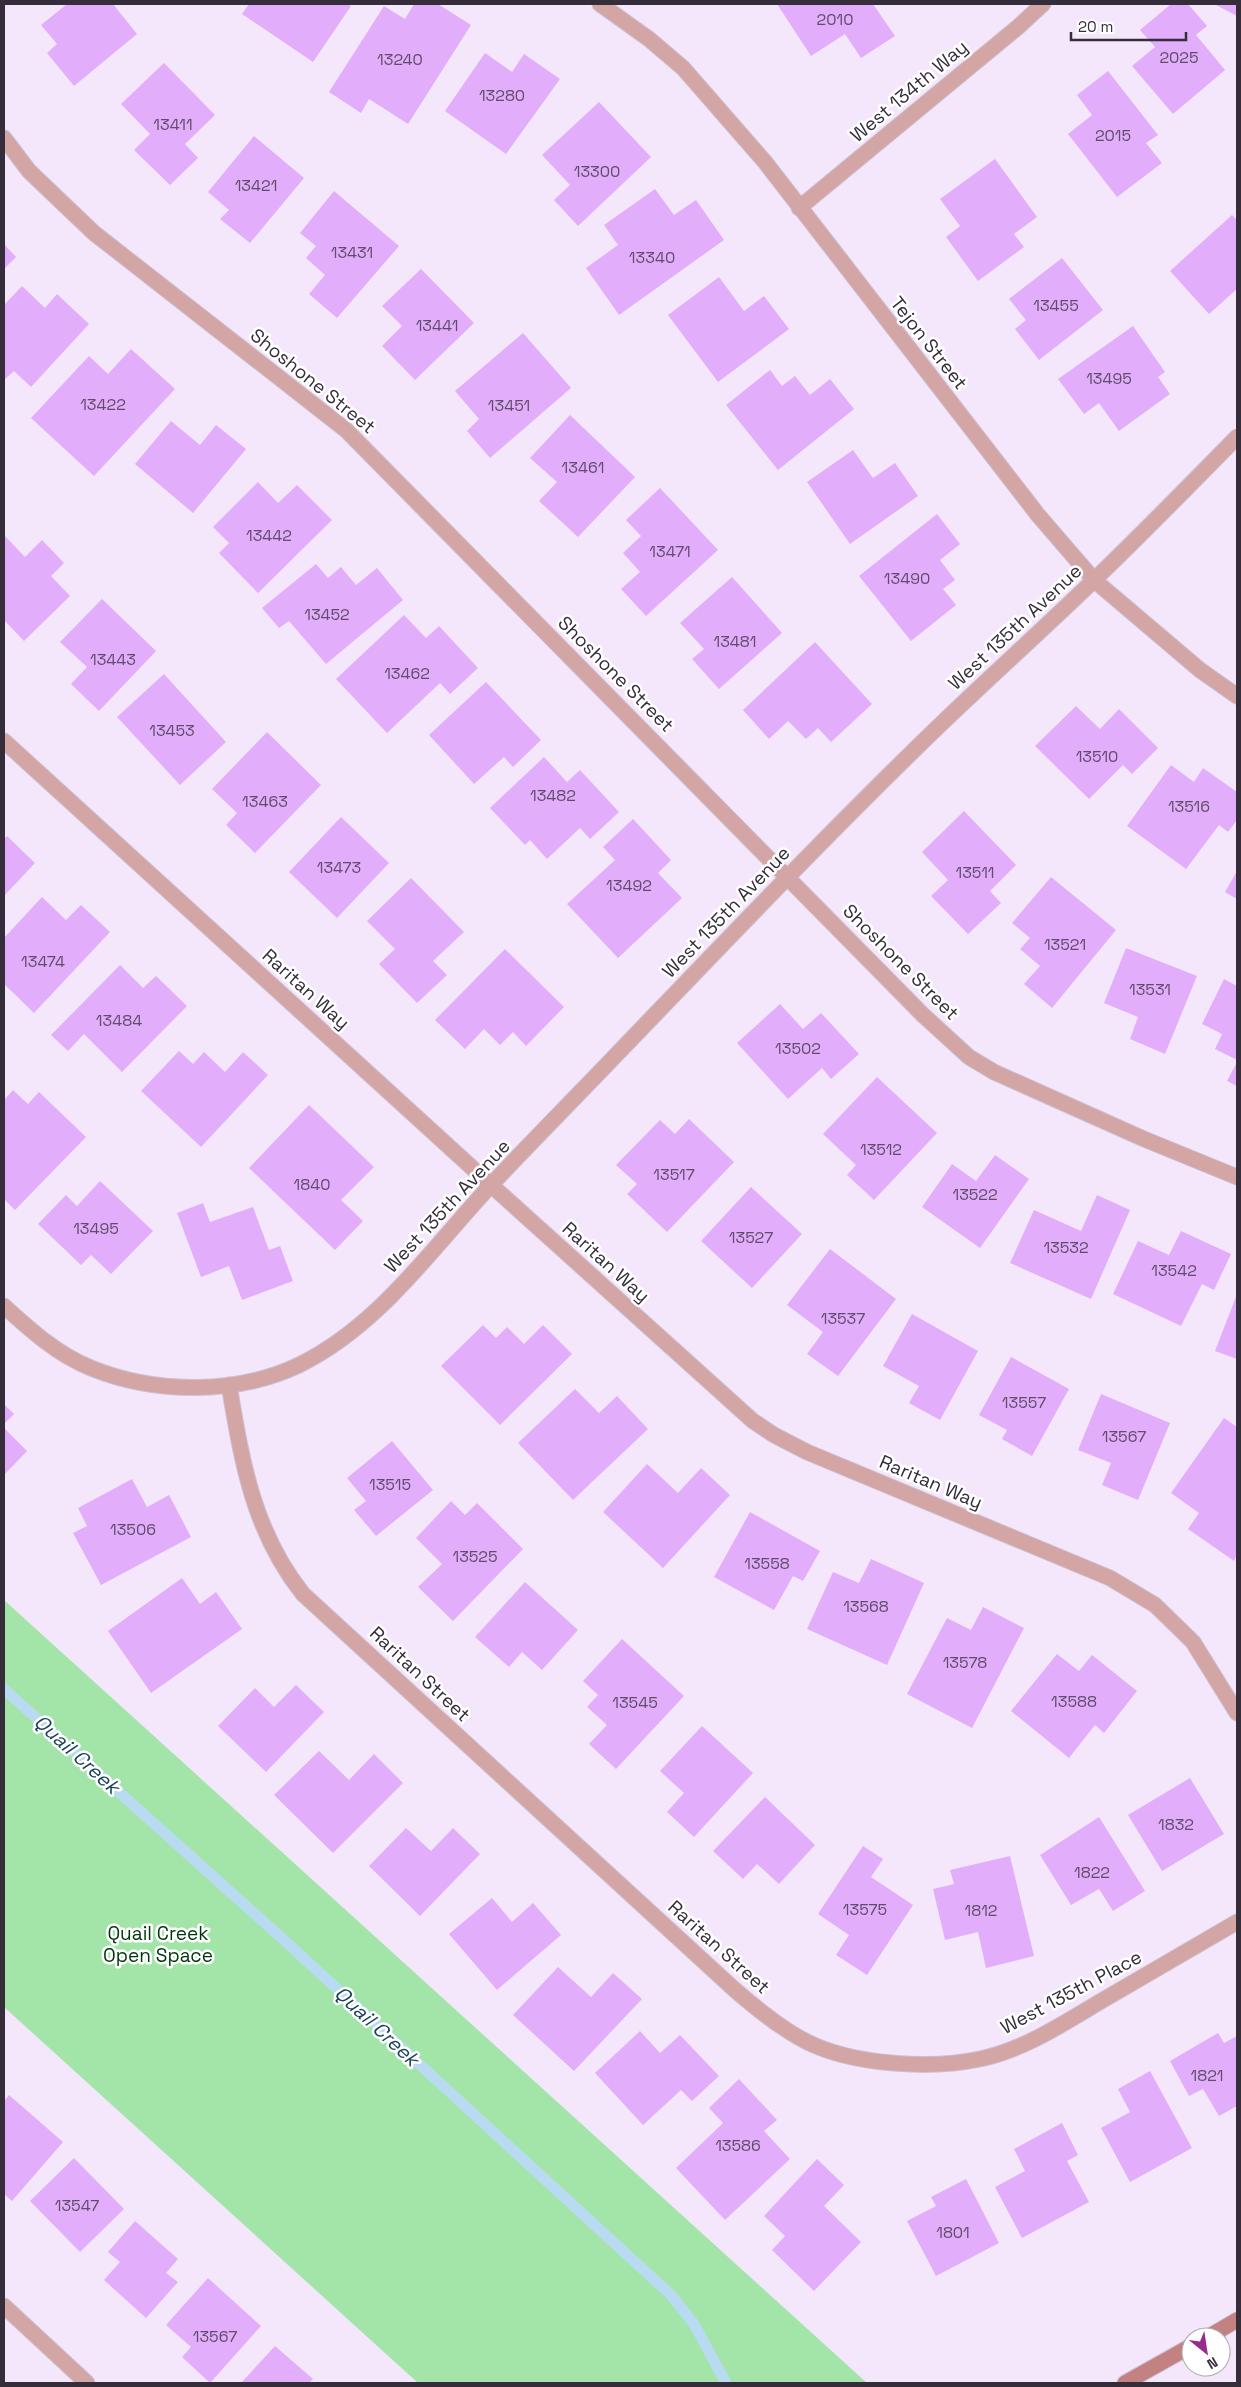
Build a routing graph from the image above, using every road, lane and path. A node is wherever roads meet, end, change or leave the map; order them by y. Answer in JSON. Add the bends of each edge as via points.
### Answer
{"nodes":[{"id":1,"x":600,"y":4,"type":"edge"},
{"id":2,"x":1043,"y":4,"type":"edge"},
{"id":3,"x":4,"y":138,"type":"edge"},
{"id":4,"x":799,"y":208,"type":"junction"},
{"id":5,"x":1237,"y":437,"type":"edge"},
{"id":6,"x":1094,"y":580,"type":"junction"},
{"id":7,"x":1237,"y":696,"type":"edge"},
{"id":8,"x":4,"y":741,"type":"edge"},
{"id":9,"x":788,"y":876,"type":"junction"},
{"id":10,"x":1237,"y":1176,"type":"edge"},
{"id":11,"x":491,"y":1185,"type":"junction"},
{"id":12,"x":4,"y":1306,"type":"edge"},
{"id":13,"x":229,"y":1385,"type":"junction"},
{"id":14,"x":1237,"y":1712,"type":"edge"},
{"id":15,"x":1237,"y":1922,"type":"edge"},
{"id":16,"x":883,"y":2063,"type":"joint"},
{"id":17,"x":4,"y":2306,"type":"edge"},
{"id":18,"x":1237,"y":2320,"type":"edge"},
{"id":19,"x":1225,"y":2327,"type":"edge"},
{"id":20,"x":1181,"y":2352,"type":"edge"},
{"id":21,"x":88,"y":2383,"type":"edge"},
{"id":22,"x":1125,"y":2383,"type":"edge"}],
"edges":[{"from":1,"to":4,"type":"street","name":"Tejon Street","via":[[650,39],[683,68],[765,162]]},
{"from":2,"to":4,"type":"street","name":"West 134th Way"},
{"from":3,"to":9,"type":"street","name":"Shoshone Street","via":[[29,171],[94,233],[346,430]]},
{"from":4,"to":6,"type":"street","name":"Tejon Street","via":[[1038,515]]},
{"from":5,"to":6,"type":"street","name":"West 135th Avenue"},
{"from":6,"to":7,"type":"street","name":"Tejon Street","via":[[1200,670]]},
{"from":6,"to":9,"type":"street","name":"West 135th Avenue","via":[[940,725]]},
{"from":8,"to":11,"type":"street","name":"Raritan Way"},
{"from":9,"to":10,"type":"street","name":"Shoshone Street","via":[[923,1015],[969,1057],[994,1072],[1144,1139]]},
{"from":9,"to":11,"type":"street","name":"West 135th Avenue"},
{"from":11,"to":13,"type":"street","name":"West 135th Avenue","via":[[397,1290],[356,1328],[297,1366],[264,1378]]},
{"from":11,"to":14,"type":"street","name":"Raritan Way","via":[[753,1422],[807,1452],[1110,1578],[1155,1605],[1193,1642]]},
{"from":12,"to":13,"type":"street","via":[[36,1335],[88,1367],[137,1383],[198,1388]]},
{"from":13,"to":16,"type":"street","name":"Raritan Street","via":[[242,1465],[265,1534],[284,1570],[303,1594],[734,1990],[814,2046],[844,2056]]},
{"from":15,"to":16,"type":"street","name":"West 135th Place","via":[[1054,2029],[1014,2048],[980,2059]]},
{"from":17,"to":21,"type":"street"},
{"from":18,"to":19,"type":"main road"},
{"from":20,"to":22,"type":"main road"}]}
